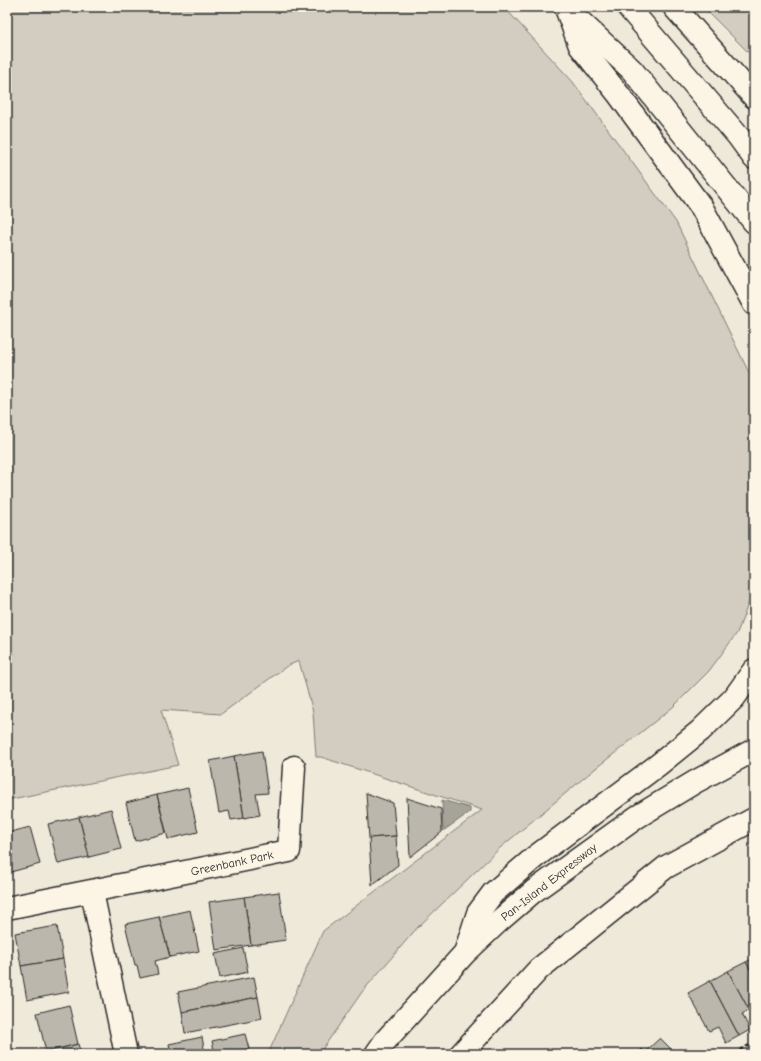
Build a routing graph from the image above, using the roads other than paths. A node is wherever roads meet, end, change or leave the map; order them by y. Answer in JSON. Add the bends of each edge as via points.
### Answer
{"nodes":[{"id":1,"x":566,"y":7,"type":"edge"},
{"id":2,"x":628,"y":7,"type":"edge"},
{"id":3,"x":674,"y":7,"type":"edge"},
{"id":4,"x":754,"y":97,"type":"edge"},
{"id":5,"x":754,"y":158,"type":"edge"},
{"id":6,"x":754,"y":222,"type":"edge"},
{"id":7,"x":754,"y":304,"type":"edge"},
{"id":8,"x":754,"y":670,"type":"edge"},
{"id":9,"x":754,"y":750,"type":"edge"},
{"id":10,"x":294,"y":767,"type":"dead end"},
{"id":11,"x":754,"y":819,"type":"edge"},
{"id":12,"x":92,"y":892,"type":"junction"},
{"id":13,"x":7,"y":908,"type":"edge"},
{"id":14,"x":464,"y":954,"type":"junction"},
{"id":15,"x":126,"y":1054,"type":"edge"},
{"id":16,"x":376,"y":1054,"type":"edge"},
{"id":17,"x":461,"y":1054,"type":"edge"}],
"edges":[{"from":1,"to":6,"type":"main road","via":[[632,70]]},
{"from":1,"to":7,"type":"main road","via":[[580,46],[702,208]]},
{"from":2,"to":5,"type":"main road"},
{"from":3,"to":4,"type":"main road"},
{"from":8,"to":14,"type":"main road","via":[[734,698],[700,731],[493,892],[478,914]]},
{"from":9,"to":14,"type":"main road","name":"Pan-Island Expressway","via":[[695,782],[625,826],[534,891]]},
{"from":10,"to":12,"type":"main road","name":"Greenbank Park","via":[[289,851]]},
{"from":11,"to":17,"type":"main road","via":[[666,867],[587,930],[539,969]]},
{"from":12,"to":13,"type":"main road","name":"Greenbank Park"},
{"from":12,"to":15,"type":"main road"},
{"from":14,"to":16,"type":"main road","name":"Pan-Island Expressway"}]}
